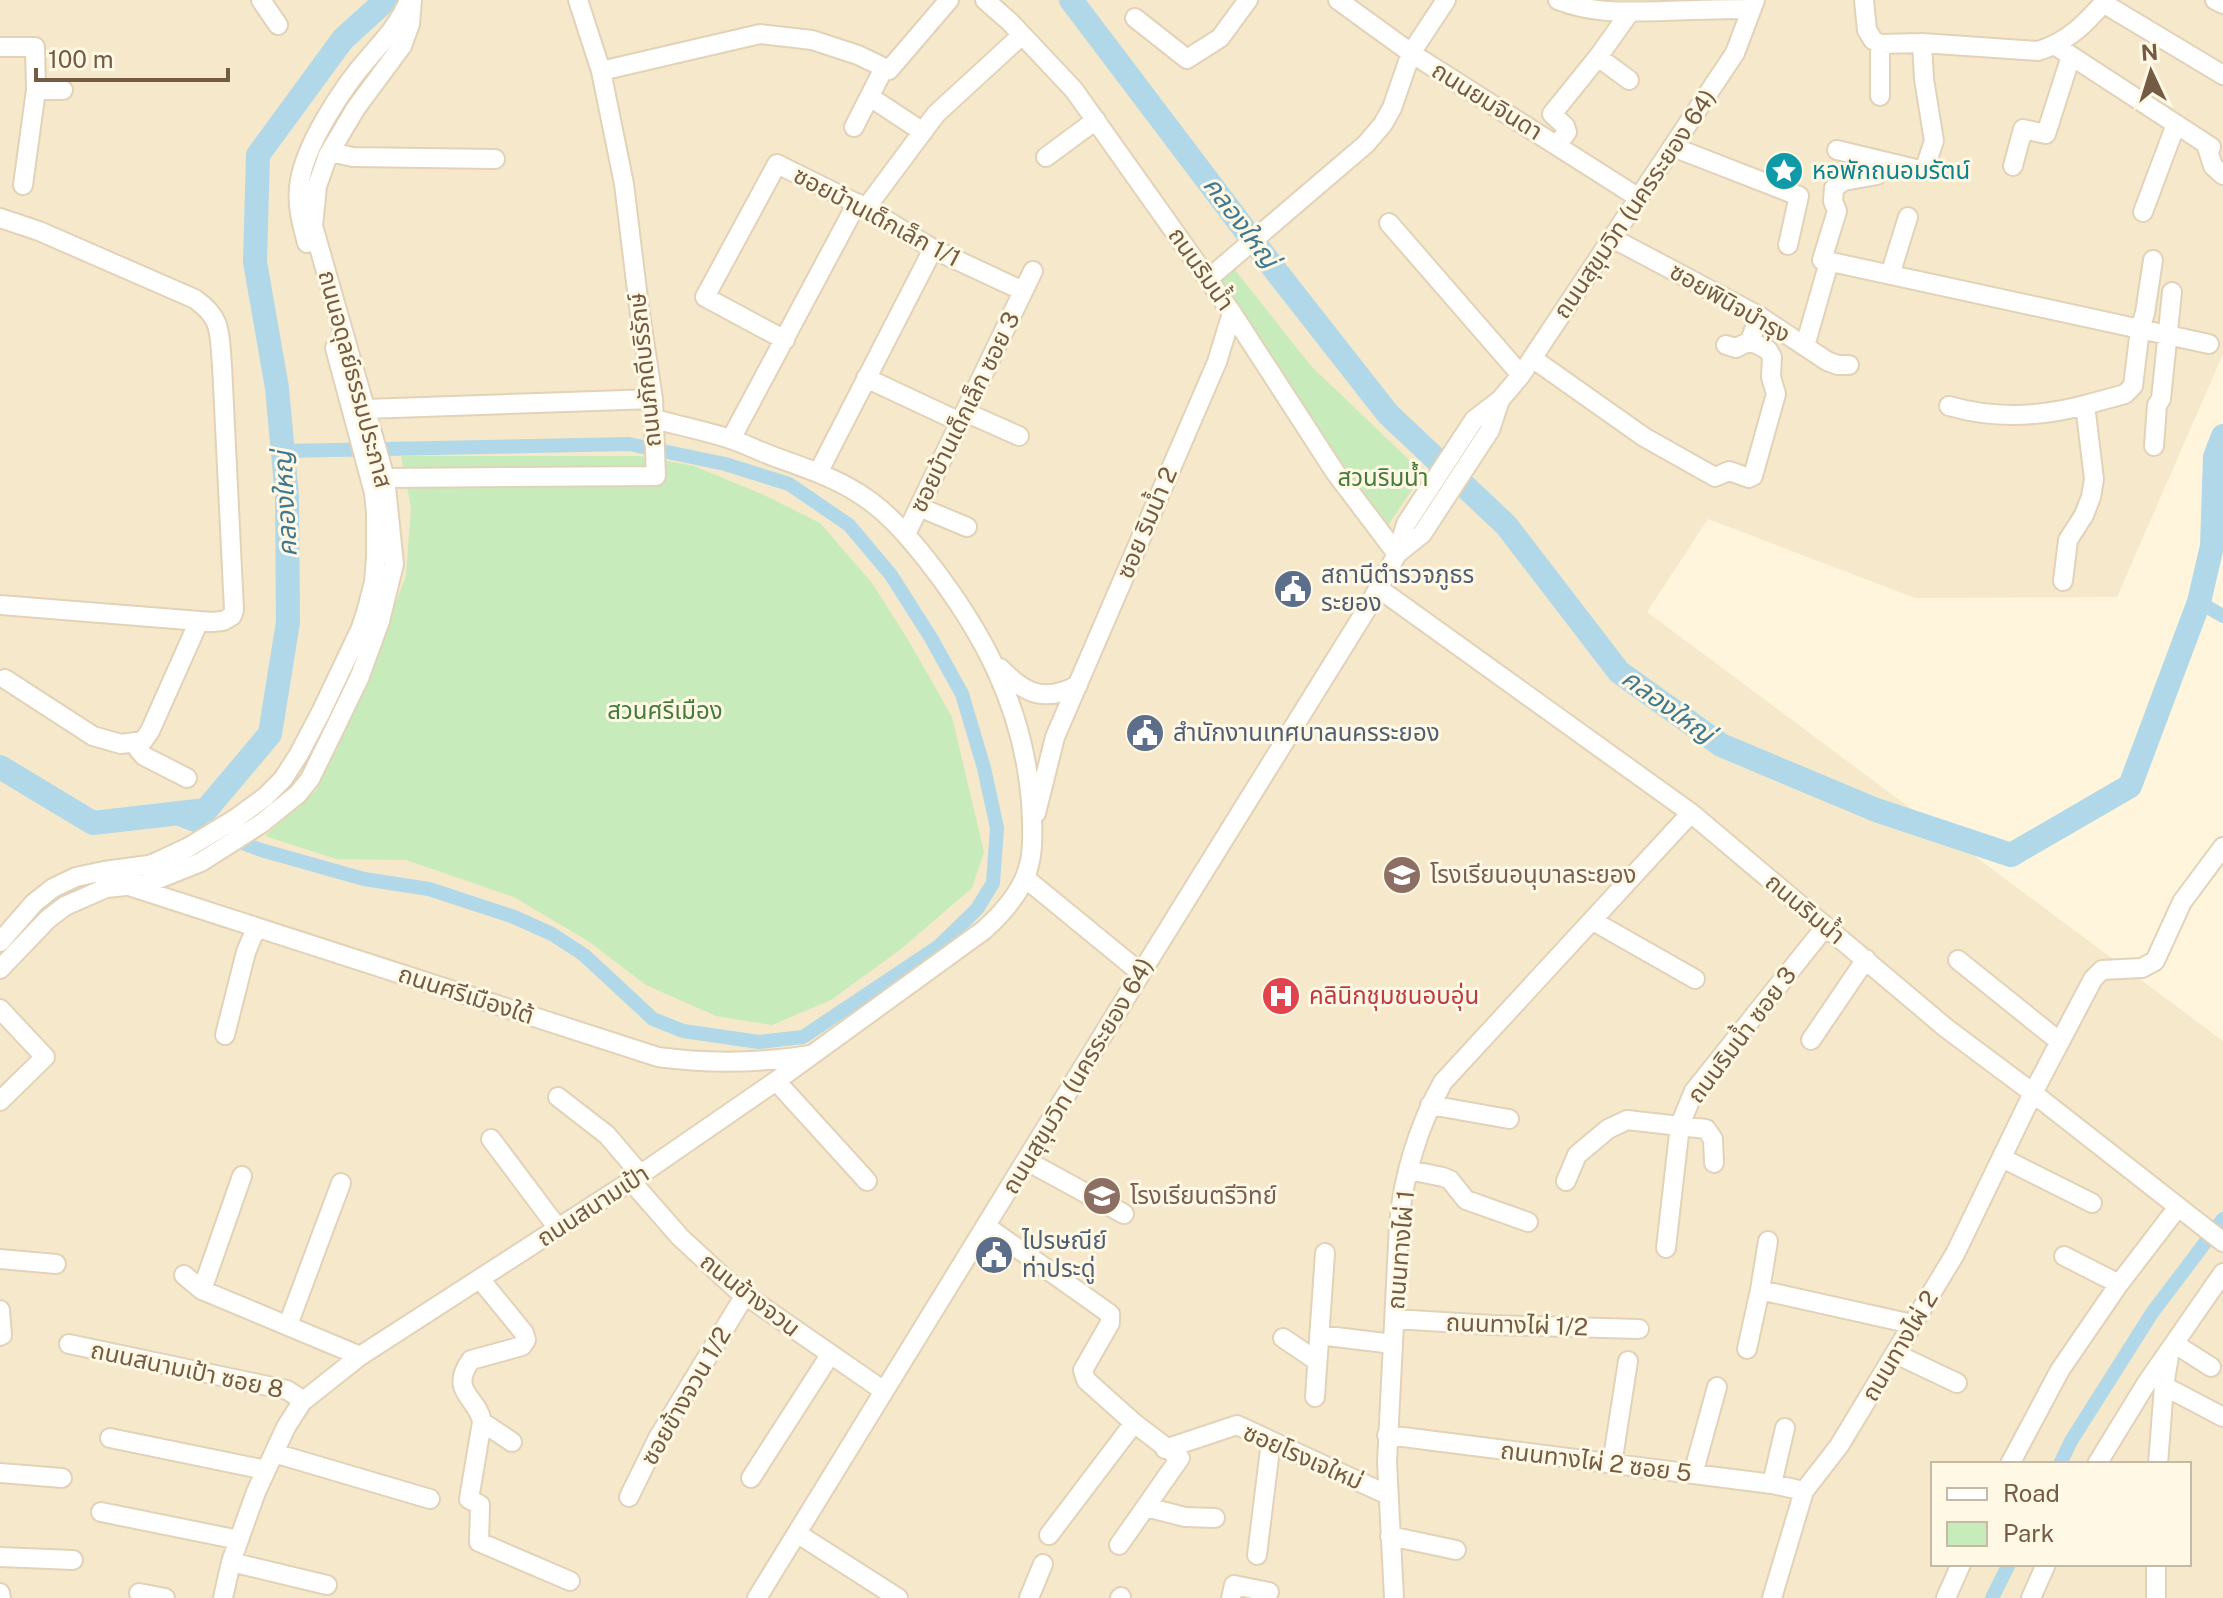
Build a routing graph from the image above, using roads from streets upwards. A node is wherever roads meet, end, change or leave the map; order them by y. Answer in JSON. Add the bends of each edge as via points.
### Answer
{"nodes":[{"id":1,"x":261,"y":0,"type":"edge"},
{"id":2,"x":410,"y":0,"type":"edge"},
{"id":3,"x":578,"y":0,"type":"edge"},
{"id":4,"x":949,"y":0,"type":"edge"},
{"id":5,"x":985,"y":0,"type":"edge"},
{"id":6,"x":1248,"y":0,"type":"edge"},
{"id":7,"x":1338,"y":0,"type":"edge"},
{"id":8,"x":1446,"y":0,"type":"edge"},
{"id":9,"x":1558,"y":0,"type":"edge"},
{"id":10,"x":1864,"y":0,"type":"edge"},
{"id":11,"x":2215,"y":0,"type":"edge"},
{"id":12,"x":2105,"y":2,"type":"edge"},
{"id":13,"x":2223,"y":4,"type":"edge"},
{"id":14,"x":1754,"y":5,"type":"edge"},
{"id":15,"x":1610,"y":6,"type":"edge"},
{"id":16,"x":1630,"y":12,"type":"junction"},
{"id":17,"x":1135,"y":18,"type":"dead end"},
{"id":18,"x":278,"y":25,"type":"dead end"},
{"id":19,"x":1022,"y":35,"type":"junction"},
{"id":20,"x":1922,"y":43,"type":"junction"},
{"id":21,"x":1880,"y":44,"type":"junction"},
{"id":22,"x":0,"y":47,"type":"edge"},
{"id":23,"x":2064,"y":51,"type":"junction"},
{"id":24,"x":1411,"y":53,"type":"junction"},
{"id":25,"x":1598,"y":57,"type":"junction"},
{"id":26,"x":884,"y":68,"type":"junction"},
{"id":27,"x":601,"y":71,"type":"junction"},
{"id":28,"x":356,"y":75,"type":"junction"},
{"id":29,"x":2223,"y":75,"type":"edge"},
{"id":30,"x":1629,"y":80,"type":"dead end"},
{"id":31,"x":371,"y":88,"type":"junction"},
{"id":32,"x":36,"y":90,"type":"junction"},
{"id":33,"x":63,"y":90,"type":"dead end"},
{"id":34,"x":1880,"y":96,"type":"dead end"},
{"id":35,"x":870,"y":97,"type":"junction"},
{"id":36,"x":1096,"y":120,"type":"junction"},
{"id":37,"x":2176,"y":124,"type":"junction"},
{"id":38,"x":854,"y":127,"type":"dead end"},
{"id":39,"x":923,"y":132,"type":"junction"},
{"id":40,"x":1557,"y":145,"type":"junction"},
{"id":41,"x":1673,"y":147,"type":"junction"},
{"id":42,"x":1837,"y":150,"type":"dead end"},
{"id":43,"x":330,"y":152,"type":"junction"},
{"id":44,"x":1046,"y":157,"type":"dead end"},
{"id":45,"x":495,"y":159,"type":"dead end"},
{"id":46,"x":1887,"y":163,"type":"junction"},
{"id":47,"x":2013,"y":166,"type":"dead end"},
{"id":48,"x":2223,"y":175,"type":"edge"},
{"id":49,"x":23,"y":185,"type":"dead end"},
{"id":50,"x":1639,"y":198,"type":"junction"},
{"id":51,"x":861,"y":206,"type":"junction"},
{"id":52,"x":2143,"y":212,"type":"dead end"},
{"id":53,"x":1908,"y":217,"type":"dead end"},
{"id":54,"x":0,"y":218,"type":"edge"},
{"id":55,"x":1389,"y":223,"type":"dead end"},
{"id":56,"x":1612,"y":238,"type":"junction"},
{"id":57,"x":1788,"y":245,"type":"dead end"},
{"id":58,"x":933,"y":249,"type":"junction"},
{"id":59,"x":2153,"y":260,"type":"dead end"},
{"id":60,"x":1829,"y":262,"type":"junction"},
{"id":61,"x":1033,"y":271,"type":"dead end"},
{"id":62,"x":1890,"y":275,"type":"junction"},
{"id":63,"x":1208,"y":279,"type":"junction"},
{"id":64,"x":1023,"y":291,"type":"junction"},
{"id":65,"x":2172,"y":292,"type":"dead end"},
{"id":66,"x":1232,"y":313,"type":"junction"},
{"id":67,"x":1759,"y":316,"type":"junction"},
{"id":68,"x":2140,"y":329,"type":"junction"},
{"id":69,"x":2169,"y":336,"type":"junction"},
{"id":70,"x":785,"y":340,"type":"junction"},
{"id":71,"x":1750,"y":341,"type":"junction"},
{"id":72,"x":2209,"y":344,"type":"dead end"},
{"id":73,"x":1726,"y":345,"type":"dead end"},
{"id":74,"x":1805,"y":346,"type":"junction"},
{"id":75,"x":1255,"y":349,"type":"junction"},
{"id":76,"x":1532,"y":358,"type":"junction"},
{"id":77,"x":1217,"y":362,"type":"junction"},
{"id":78,"x":1849,"y":365,"type":"dead end"},
{"id":79,"x":1521,"y":375,"type":"junction"},
{"id":80,"x":866,"y":378,"type":"junction"},
{"id":81,"x":653,"y":399,"type":"junction"},
{"id":82,"x":2085,"y":405,"type":"junction"},
{"id":83,"x":1949,"y":406,"type":"dead end"},
{"id":84,"x":365,"y":409,"type":"junction"},
{"id":85,"x":962,"y":417,"type":"junction"},
{"id":86,"x":654,"y":425,"type":"junction"},
{"id":87,"x":365,"y":432,"type":"junction"},
{"id":88,"x":1019,"y":436,"type":"dead end"},
{"id":89,"x":731,"y":439,"type":"junction"},
{"id":90,"x":2154,"y":446,"type":"dead end"},
{"id":91,"x":818,"y":473,"type":"junction"},
{"id":92,"x":379,"y":475,"type":"junction"},
{"id":93,"x":919,"y":507,"type":"junction"},
{"id":94,"x":967,"y":527,"type":"dead end"},
{"id":95,"x":906,"y":534,"type":"junction"},
{"id":96,"x":1397,"y":554,"type":"junction"},
{"id":97,"x":2063,"y":581,"type":"dead end"},
{"id":98,"x":1378,"y":588,"type":"junction"},
{"id":99,"x":0,"y":605,"type":"edge"},
{"id":100,"x":199,"y":621,"type":"junction"},
{"id":101,"x":995,"y":664,"type":"junction"},
{"id":102,"x":5,"y":679,"type":"dead end"},
{"id":103,"x":1078,"y":685,"type":"junction"},
{"id":104,"x":1040,"y":694,"type":"junction"},
{"id":105,"x":326,"y":700,"type":"junction"},
{"id":106,"x":345,"y":708,"type":"junction"},
{"id":107,"x":1066,"y":712,"type":"junction"},
{"id":108,"x":1017,"y":725,"type":"junction"},
{"id":109,"x":1055,"y":737,"type":"junction"},
{"id":110,"x":138,"y":742,"type":"junction"},
{"id":111,"x":1022,"y":744,"type":"junction"},
{"id":112,"x":187,"y":778,"type":"dead end"},
{"id":113,"x":1691,"y":813,"type":"junction"},
{"id":114,"x":1033,"y":823,"type":"junction"},
{"id":115,"x":2223,"y":847,"type":"edge"},
{"id":116,"x":1028,"y":870,"type":"junction"},
{"id":117,"x":126,"y":885,"type":"junction"},
{"id":118,"x":1593,"y":921,"type":"junction"},
{"id":119,"x":1826,"y":926,"type":"junction"},
{"id":120,"x":256,"y":928,"type":"junction"},
{"id":121,"x":0,"y":942,"type":"edge"},
{"id":122,"x":1866,"y":959,"type":"junction"},
{"id":123,"x":1958,"y":960,"type":"dead end"},
{"id":124,"x":0,"y":969,"type":"edge"},
{"id":125,"x":1141,"y":973,"type":"junction"},
{"id":126,"x":1695,"y":979,"type":"dead end"},
{"id":127,"x":0,"y":1009,"type":"edge"},
{"id":128,"x":225,"y":1035,"type":"dead end"},
{"id":129,"x":1811,"y":1040,"type":"dead end"},
{"id":130,"x":2060,"y":1042,"type":"junction"},
{"id":131,"x":814,"y":1054,"type":"junction"},
{"id":132,"x":776,"y":1081,"type":"junction"},
{"id":133,"x":2033,"y":1093,"type":"junction"},
{"id":134,"x":558,"y":1097,"type":"dead end"},
{"id":135,"x":0,"y":1101,"type":"edge"},
{"id":136,"x":1430,"y":1105,"type":"junction"},
{"id":137,"x":1509,"y":1119,"type":"dead end"},
{"id":138,"x":1680,"y":1125,"type":"junction"},
{"id":139,"x":491,"y":1139,"type":"dead end"},
{"id":140,"x":2002,"y":1158,"type":"junction"},
{"id":141,"x":1027,"y":1161,"type":"junction"},
{"id":142,"x":1714,"y":1163,"type":"dead end"},
{"id":143,"x":1409,"y":1170,"type":"junction"},
{"id":144,"x":242,"y":1176,"type":"dead end"},
{"id":145,"x":636,"y":1178,"type":"junction"},
{"id":146,"x":867,"y":1181,"type":"dead end"},
{"id":147,"x":1566,"y":1181,"type":"dead end"},
{"id":148,"x":341,"y":1183,"type":"dead end"},
{"id":149,"x":2092,"y":1203,"type":"dead end"},
{"id":150,"x":2180,"y":1208,"type":"junction"},
{"id":151,"x":1124,"y":1214,"type":"dead end"},
{"id":152,"x":1528,"y":1222,"type":"dead end"},
{"id":153,"x":986,"y":1226,"type":"junction"},
{"id":154,"x":557,"y":1227,"type":"junction"},
{"id":155,"x":1768,"y":1241,"type":"dead end"},
{"id":156,"x":2223,"y":1242,"type":"edge"},
{"id":157,"x":1666,"y":1248,"type":"dead end"},
{"id":158,"x":1325,"y":1253,"type":"dead end"},
{"id":159,"x":2064,"y":1256,"type":"dead end"},
{"id":160,"x":0,"y":1259,"type":"edge"},
{"id":161,"x":56,"y":1264,"type":"dead end"},
{"id":162,"x":2223,"y":1273,"type":"edge"},
{"id":163,"x":184,"y":1275,"type":"dead end"},
{"id":164,"x":480,"y":1279,"type":"junction"},
{"id":165,"x":2119,"y":1284,"type":"junction"},
{"id":166,"x":202,"y":1290,"type":"junction"},
{"id":167,"x":1760,"y":1290,"type":"junction"},
{"id":168,"x":745,"y":1295,"type":"junction"},
{"id":169,"x":0,"y":1310,"type":"edge"},
{"id":170,"x":1395,"y":1319,"type":"junction"},
{"id":171,"x":1912,"y":1324,"type":"junction"},
{"id":172,"x":288,"y":1325,"type":"junction"},
{"id":173,"x":1639,"y":1329,"type":"dead end"},
{"id":174,"x":1319,"y":1335,"type":"junction"},
{"id":175,"x":0,"y":1336,"type":"edge"},
{"id":176,"x":1283,"y":1338,"type":"dead end"},
{"id":177,"x":69,"y":1344,"type":"dead end"},
{"id":178,"x":1393,"y":1344,"type":"junction"},
{"id":179,"x":2172,"y":1347,"type":"junction"},
{"id":180,"x":1747,"y":1349,"type":"dead end"},
{"id":181,"x":1896,"y":1354,"type":"junction"},
{"id":182,"x":830,"y":1355,"type":"junction"},
{"id":183,"x":360,"y":1356,"type":"junction"},
{"id":184,"x":1317,"y":1361,"type":"junction"},
{"id":185,"x":1628,"y":1361,"type":"dead end"},
{"id":186,"x":2211,"y":1367,"type":"dead end"},
{"id":187,"x":1957,"y":1383,"type":"dead end"},
{"id":188,"x":2164,"y":1386,"type":"junction"},
{"id":189,"x":1717,"y":1387,"type":"dead end"},
{"id":190,"x":884,"y":1391,"type":"junction"},
{"id":191,"x":1315,"y":1397,"type":"dead end"},
{"id":192,"x":302,"y":1402,"type":"junction"},
{"id":193,"x":2223,"y":1417,"type":"edge"},
{"id":194,"x":482,"y":1422,"type":"junction"},
{"id":195,"x":1134,"y":1423,"type":"junction"},
{"id":196,"x":1785,"y":1428,"type":"dead end"},
{"id":197,"x":1387,"y":1435,"type":"junction"},
{"id":198,"x":110,"y":1438,"type":"dead end"},
{"id":199,"x":1271,"y":1441,"type":"junction"},
{"id":200,"x":512,"y":1442,"type":"dead end"},
{"id":201,"x":1165,"y":1449,"type":"junction"},
{"id":202,"x":270,"y":1462,"type":"junction"},
{"id":203,"x":2011,"y":1462,"type":"edge"},
{"id":204,"x":2098,"y":1462,"type":"edge"},
{"id":205,"x":2158,"y":1462,"type":"edge"},
{"id":206,"x":1612,"y":1464,"type":"junction"},
{"id":207,"x":0,"y":1473,"type":"edge"},
{"id":208,"x":1693,"y":1474,"type":"junction"},
{"id":209,"x":62,"y":1478,"type":"dead end"},
{"id":210,"x":751,"y":1478,"type":"dead end"},
{"id":211,"x":1772,"y":1484,"type":"junction"},
{"id":212,"x":1804,"y":1491,"type":"junction"},
{"id":213,"x":1388,"y":1495,"type":"junction"},
{"id":214,"x":629,"y":1497,"type":"dead end"},
{"id":215,"x":430,"y":1499,"type":"dead end"},
{"id":216,"x":1146,"y":1507,"type":"junction"},
{"id":217,"x":101,"y":1512,"type":"dead end"},
{"id":218,"x":1215,"y":1518,"type":"dead end"},
{"id":219,"x":798,"y":1534,"type":"junction"},
{"id":220,"x":1049,"y":1535,"type":"dead end"},
{"id":221,"x":1390,"y":1536,"type":"junction"},
{"id":222,"x":239,"y":1540,"type":"junction"},
{"id":223,"x":1119,"y":1545,"type":"dead end"},
{"id":224,"x":1456,"y":1550,"type":"dead end"},
{"id":225,"x":1257,"y":1555,"type":"dead end"},
{"id":226,"x":0,"y":1557,"type":"edge"},
{"id":227,"x":73,"y":1560,"type":"dead end"},
{"id":228,"x":231,"y":1562,"type":"junction"},
{"id":229,"x":1043,"y":1564,"type":"dead end"},
{"id":230,"x":1960,"y":1566,"type":"edge"},
{"id":231,"x":2045,"y":1566,"type":"edge"},
{"id":232,"x":2156,"y":1566,"type":"edge"},
{"id":233,"x":570,"y":1581,"type":"dead end"},
{"id":234,"x":327,"y":1585,"type":"dead end"},
{"id":235,"x":1269,"y":1592,"type":"dead end"},
{"id":236,"x":139,"y":1593,"type":"dead end"},
{"id":237,"x":165,"y":1598,"type":"edge"},
{"id":238,"x":223,"y":1598,"type":"edge"},
{"id":239,"x":757,"y":1598,"type":"edge"},
{"id":240,"x":898,"y":1598,"type":"edge"},
{"id":241,"x":1029,"y":1598,"type":"edge"},
{"id":242,"x":1231,"y":1598,"type":"edge"},
{"id":243,"x":1394,"y":1598,"type":"edge"},
{"id":244,"x":1772,"y":1598,"type":"edge"},
{"id":245,"x":1946,"y":1598,"type":"edge"},
{"id":246,"x":2031,"y":1598,"type":"edge"},
{"id":247,"x":2156,"y":1598,"type":"edge"}],
"edges":[{"from":1,"to":18,"type":"street"},
{"from":2,"to":28,"type":"street","name":"ถนนอดุลย์ธรรมประภาส"},
{"from":2,"to":31,"type":"street","name":"ถนนอดุลย์ธรรมประภาส","via":[[410,24],[402,46]]},
{"from":3,"to":27,"type":"street","name":"ถนนภักดีบริรักษ์"},
{"from":4,"to":26,"type":"street","via":[[889,70]]},
{"from":5,"to":19,"type":"street","name":"ถนนริมน้ำ"},
{"from":6,"to":17,"type":"street","via":[[1220,38],[1187,59]]},
{"from":7,"to":24,"type":"street","name":"ถนนยมจินดา"},
{"from":8,"to":24,"type":"street"},
{"from":9,"to":15,"type":"street","via":[[1572,6]]},
{"from":10,"to":21,"type":"street","via":[[1867,30]]},
{"from":11,"to":13,"type":"street"},
{"from":12,"to":23,"type":"street"},
{"from":12,"to":29,"type":"street"},
{"from":14,"to":16,"type":"street"},
{"from":14,"to":41,"type":"street","name":"ถนนสุขุมวิท (นครระยอง 64)","via":[[1735,53]]},
{"from":15,"to":16,"type":"street"},
{"from":16,"to":25,"type":"street"},
{"from":19,"to":36,"type":"street","name":"ถนนริมน้ำ"},
{"from":19,"to":39,"type":"street"},
{"from":20,"to":21,"type":"street"},
{"from":20,"to":23,"type":"street"},
{"from":20,"to":46,"type":"street","via":[[1934,141],[1924,171]]},
{"from":21,"to":34,"type":"street"},
{"from":22,"to":32,"type":"street","via":[[35,47]]},
{"from":23,"to":37,"type":"street"},
{"from":23,"to":47,"type":"street","via":[[2046,134],[2023,129]]},
{"from":24,"to":40,"type":"street","name":"ถนนยมจินดา"},
{"from":24,"to":63,"type":"street","via":[[1392,108],[1366,144]]},
{"from":25,"to":30,"type":"street"},
{"from":25,"to":40,"type":"street","via":[[1552,114],[1567,132]]},
{"from":26,"to":27,"type":"street","via":[[812,40],[760,34]]},
{"from":26,"to":35,"type":"street"},
{"from":27,"to":81,"type":"street","name":"ถนนภักดีบริรักษ์","via":[[624,184]]},
{"from":28,"to":31,"type":"street"},
{"from":28,"to":87,"type":"street","name":"ถนนอดุลย์ธรรมประภาส","via":[[312,145],[298,202]]},
{"from":31,"to":43,"type":"street","name":"ถนนอดุลย์ธรรมประภาส"},
{"from":32,"to":33,"type":"street"},
{"from":32,"to":49,"type":"street"},
{"from":35,"to":38,"type":"street"},
{"from":35,"to":39,"type":"street"},
{"from":36,"to":44,"type":"street"},
{"from":36,"to":63,"type":"street","name":"ถนนริมน้ำ"},
{"from":37,"to":48,"type":"street","via":[[2209,146],[2213,166]]},
{"from":37,"to":52,"type":"street"},
{"from":39,"to":51,"type":"street"},
{"from":40,"to":50,"type":"street","name":"ถนนยมจินดา"},
{"from":41,"to":50,"type":"street","name":"ถนนสุขุมวิท (นครระยอง 64)"},
{"from":41,"to":57,"type":"street","via":[[1799,196]]},
{"from":42,"to":46,"type":"street"},
{"from":43,"to":45,"type":"street","via":[[353,157]]},
{"from":43,"to":84,"type":"street","name":"ถนนอดุลย์ธรรมประภาส","via":[[317,186],[313,226]]},
{"from":46,"to":60,"type":"street","via":[[1877,175],[1834,188],[1837,211],[1822,260]]},
{"from":50,"to":56,"type":"street","name":"ถนนสุขุมวิท (นครระยอง 64)"},
{"from":51,"to":58,"type":"street","name":"ซอยบ้านเด็กเล็ก 1/1"},
{"from":51,"to":70,"type":"street"},
{"from":51,"to":70,"type":"street","name":"ซอยบ้านเด็กเล็ก 1/1","via":[[777,164],[705,297]]},
{"from":53,"to":62,"type":"street"},
{"from":54,"to":100,"type":"street","via":[[195,299],[215,318],[234,610],[223,621]]},
{"from":55,"to":79,"type":"street"},
{"from":56,"to":67,"type":"street","name":"ซอยพินิจบำรุง"},
{"from":56,"to":76,"type":"street","name":"ถนนสุขุมวิท (นครระยอง 64)"},
{"from":58,"to":64,"type":"street","name":"ซอยบ้านเด็กเล็ก 1/1"},
{"from":58,"to":80,"type":"street"},
{"from":59,"to":68,"type":"street"},
{"from":60,"to":62,"type":"street"},
{"from":60,"to":74,"type":"street"},
{"from":61,"to":64,"type":"street","name":"ซอยบ้านเด็กเล็ก ซอย 3"},
{"from":62,"to":68,"type":"street"},
{"from":63,"to":66,"type":"street","name":"ถนนริมน้ำ"},
{"from":64,"to":85,"type":"street","name":"ซอยบ้านเด็กเล็ก ซอย 3"},
{"from":65,"to":69,"type":"street"},
{"from":66,"to":75,"type":"street","name":"ถนนริมน้ำ"},
{"from":66,"to":77,"type":"street","name":"ซอย ริมน้ำ 2"},
{"from":67,"to":71,"type":"street"},
{"from":67,"to":74,"type":"street","name":"ซอยพินิจบำรุง"},
{"from":68,"to":69,"type":"street"},
{"from":68,"to":82,"type":"street","via":[[2133,386],[2125,394]]},
{"from":69,"to":72,"type":"street"},
{"from":69,"to":90,"type":"street"},
{"from":70,"to":89,"type":"street"},
{"from":71,"to":73,"type":"street","via":[[1736,348]]},
{"from":71,"to":76,"type":"street","via":[[1772,357],[1776,394],[1749,478],[1729,471],[1715,477],[1644,437]]},
{"from":74,"to":78,"type":"street","name":"ซอยพินิจบำรุง","via":[[1827,361]]},
{"from":75,"to":77,"type":"street"},
{"from":75,"to":96,"type":"street","name":"ถนนริมน้ำ","via":[[1335,472]]},
{"from":76,"to":79,"type":"street","name":"ถนนสุขุมวิท (นครระยอง 64)"},
{"from":77,"to":103,"type":"street","name":"ซอย ริมน้ำ 2"},
{"from":79,"to":96,"type":"street","name":"ถนนสุขุมวิท (นครระยอง 64)"},
{"from":80,"to":85,"type":"street"},
{"from":80,"to":91,"type":"street"},
{"from":81,"to":84,"type":"street"},
{"from":81,"to":86,"type":"street","name":"ถนนภักดีบริรักษ์"},
{"from":82,"to":83,"type":"street","via":[[2009,416]]},
{"from":82,"to":97,"type":"street","via":[[2094,479],[2084,515],[2068,540]]},
{"from":84,"to":87,"type":"street","name":"ถนนอดุลย์ธรรมประภาส"},
{"from":85,"to":88,"type":"street"},
{"from":85,"to":93,"type":"street","name":"ซอยบ้านเด็กเล็ก ซอย 3"},
{"from":86,"to":89,"type":"street"},
{"from":86,"to":92,"type":"street","name":"ถนนภักดีบริรักษ์","via":[[656,476]]},
{"from":87,"to":92,"type":"street","name":"ถนนอดุลย์ธรรมประภาส"},
{"from":89,"to":91,"type":"street"},
{"from":91,"to":95,"type":"street","via":[[860,493]]},
{"from":92,"to":105,"type":"street","name":"ถนนอดุลย์ธรรมประภาส","via":[[374,493],[374,582],[361,628]]},
{"from":92,"to":106,"type":"street","name":"ถนนอดุลย์ธรรมประภาส","via":[[394,564],[380,621]]},
{"from":93,"to":94,"type":"street"},
{"from":93,"to":95,"type":"street","name":"ซอยบ้านเด็กเล็ก ซอย 3"},
{"from":95,"to":101,"type":"street","via":[[965,613]]},
{"from":96,"to":98,"type":"street","name":"ถนนสุขุมวิท (นครระยอง 64)"},
{"from":98,"to":113,"type":"street","name":"ถนนริมน้ำ"},
{"from":98,"to":125,"type":"street","name":"ถนนสุขุมวิท (นครระยอง 64)"},
{"from":99,"to":100,"type":"street"},
{"from":100,"to":110,"type":"street","via":[[150,731]]},
{"from":101,"to":104,"type":"street","via":[[1014,682]]},
{"from":101,"to":108,"type":"street"},
{"from":102,"to":110,"type":"street","via":[[93,736],[121,744]]},
{"from":103,"to":104,"type":"street"},
{"from":103,"to":107,"type":"street","name":"ซอย ริมน้ำ 2"},
{"from":104,"to":107,"type":"street","via":[[1057,699]]},
{"from":104,"to":108,"type":"street","via":[[1023,704]]},
{"from":105,"to":106,"type":"street"},
{"from":105,"to":121,"type":"street","name":"ถนนอดุลย์ธรรมประภาส","via":[[299,754],[265,797],[189,847],[149,865],[76,877],[53,888]]},
{"from":106,"to":117,"type":"street","name":"ถนนอดุลย์ธรรมประภาส","via":[[310,779],[282,809],[201,862],[146,884]]},
{"from":107,"to":109,"type":"street","name":"ซอย ริมน้ำ 2"},
{"from":108,"to":111,"type":"street"},
{"from":109,"to":111,"type":"street","via":[[1038,745]]},
{"from":109,"to":114,"type":"street","name":"ซอย ริมน้ำ 2"},
{"from":110,"to":112,"type":"street","via":[[144,756]]},
{"from":111,"to":114,"type":"street"},
{"from":113,"to":118,"type":"street","name":"ถนนทางไผ่ 1"},
{"from":113,"to":119,"type":"street","name":"ถนนริมน้ำ"},
{"from":114,"to":116,"type":"street"},
{"from":115,"to":130,"type":"street","name":"ถนนทางไผ่ 2","via":[[2182,902],[2155,961],[2142,968],[2102,970]]},
{"from":116,"to":125,"type":"street"},
{"from":116,"to":131,"type":"street","name":"ถนนสนามเป้า","via":[[1010,903],[984,930]]},
{"from":117,"to":120,"type":"street","name":"ถนนศรีเมืองใต้"},
{"from":117,"to":124,"type":"street","name":"ถนนอดุลย์ธรรมประภาส","via":[[65,906]]},
{"from":118,"to":126,"type":"street"},
{"from":118,"to":136,"type":"street","name":"ถนนทางไผ่ 1","via":[[1443,1082]]},
{"from":119,"to":122,"type":"street","name":"ถนนริมน้ำ"},
{"from":119,"to":138,"type":"street","name":"ถนนริมน้ำ ซอย 3","via":[[1694,1091]]},
{"from":120,"to":128,"type":"street"},
{"from":120,"to":131,"type":"street","name":"ถนนศรีเมืองใต้","via":[[658,1057],[767,1060]]},
{"from":122,"to":129,"type":"street"},
{"from":122,"to":133,"type":"street","name":"ถนนริมน้ำ"},
{"from":123,"to":130,"type":"street"},
{"from":125,"to":141,"type":"street","name":"ถนนสุขุมวิท (นครระยอง 64)"},
{"from":127,"to":135,"type":"street","via":[[45,1057]]},
{"from":130,"to":133,"type":"street","name":"ถนนทางไผ่ 2"},
{"from":131,"to":132,"type":"street","name":"ถนนสนามเป้า"},
{"from":132,"to":145,"type":"street","name":"ถนนสนามเป้า"},
{"from":132,"to":146,"type":"street"},
{"from":133,"to":140,"type":"street","name":"ถนนทางไผ่ 2"},
{"from":133,"to":150,"type":"street","name":"ถนนริมน้ำ"},
{"from":134,"to":145,"type":"street","name":"ถนนข้างจวน","via":[[607,1135]]},
{"from":136,"to":137,"type":"street"},
{"from":136,"to":143,"type":"street","name":"ถนนทางไผ่ 1"},
{"from":138,"to":142,"type":"street","via":[[1710,1133]]},
{"from":138,"to":147,"type":"street","via":[[1627,1120],[1608,1129],[1577,1155]]},
{"from":138,"to":157,"type":"street","name":"ถนนริมน้ำ ซอย 3"},
{"from":139,"to":154,"type":"street"},
{"from":140,"to":149,"type":"street"},
{"from":140,"to":171,"type":"street","name":"ถนนทางไผ่ 2","via":[[1955,1254]]},
{"from":141,"to":151,"type":"street"},
{"from":141,"to":153,"type":"street","name":"ถนนสุขุมวิท (นครระยอง 64)"},
{"from":143,"to":152,"type":"street","via":[[1450,1180],[1466,1200]]},
{"from":143,"to":170,"type":"street","name":"ถนนทางไผ่ 1","via":[[1400,1208]]},
{"from":144,"to":166,"type":"street"},
{"from":145,"to":154,"type":"street","name":"ถนนสนามเป้า"},
{"from":145,"to":168,"type":"street","name":"ถนนข้างจวน","via":[[696,1254]]},
{"from":148,"to":172,"type":"street"},
{"from":150,"to":156,"type":"street","name":"ถนนริมน้ำ"},
{"from":150,"to":165,"type":"street"},
{"from":153,"to":190,"type":"street","name":"ถนนสุขุมวิท (นครระยอง 64)"},
{"from":153,"to":195,"type":"street","via":[[1110,1314],[1083,1370],[1086,1380]]},
{"from":154,"to":164,"type":"street","name":"ถนนสนามเป้า"},
{"from":155,"to":167,"type":"street"},
{"from":158,"to":174,"type":"street"},
{"from":159,"to":165,"type":"street"},
{"from":160,"to":161,"type":"street"},
{"from":162,"to":179,"type":"street"},
{"from":163,"to":166,"type":"street"},
{"from":164,"to":183,"type":"street","name":"ถนนสนามเป้า"},
{"from":164,"to":194,"type":"street","via":[[526,1340],[467,1366],[465,1393]]},
{"from":165,"to":203,"type":"street","via":[[2060,1370]]},
{"from":166,"to":172,"type":"street"},
{"from":167,"to":171,"type":"street"},
{"from":167,"to":180,"type":"street"},
{"from":168,"to":182,"type":"street","name":"ถนนข้างจวน"},
{"from":168,"to":214,"type":"street","name":"ซอยข้างจวน 1/2","via":[[658,1438]]},
{"from":169,"to":175,"type":"street"},
{"from":170,"to":173,"type":"street","name":"ถนนทางไผ่ 1/2"},
{"from":170,"to":178,"type":"street","name":"ถนนทางไผ่ 1"},
{"from":171,"to":181,"type":"street","name":"ถนนทางไผ่ 2"},
{"from":172,"to":183,"type":"street"},
{"from":174,"to":178,"type":"street"},
{"from":174,"to":184,"type":"street"},
{"from":176,"to":184,"type":"street"},
{"from":177,"to":192,"type":"street","name":"ถนนสนามเป้า ซอย 8","via":[[287,1390]]},
{"from":178,"to":197,"type":"street","name":"ถนนทางไผ่ 1"},
{"from":179,"to":186,"type":"street"},
{"from":179,"to":188,"type":"street"},
{"from":179,"to":204,"type":"street"},
{"from":181,"to":187,"type":"street"},
{"from":181,"to":212,"type":"street","name":"ถนนทางไผ่ 2"},
{"from":182,"to":190,"type":"street","name":"ถนนข้างจวน"},
{"from":182,"to":210,"type":"street"},
{"from":183,"to":192,"type":"street","name":"ถนนสนามเป้า"},
{"from":184,"to":191,"type":"street"},
{"from":185,"to":206,"type":"street"},
{"from":188,"to":193,"type":"street"},
{"from":188,"to":205,"type":"street"},
{"from":189,"to":208,"type":"street"},
{"from":190,"to":219,"type":"street","name":"ถนนสุขุมวิท (นครระยอง 64)"},
{"from":192,"to":202,"type":"street","name":"ถนนสนามเป้า"},
{"from":194,"to":200,"type":"street"},
{"from":194,"to":233,"type":"street","via":[[469,1499],[480,1505],[479,1542]]},
{"from":195,"to":201,"type":"street"},
{"from":195,"to":220,"type":"street"},
{"from":196,"to":211,"type":"street"},
{"from":197,"to":206,"type":"street","name":"ถนนทางไผ่ 2 ซอย 5"},
{"from":197,"to":213,"type":"street","name":"ถนนทางไผ่ 1"},
{"from":198,"to":202,"type":"street"},
{"from":199,"to":201,"type":"street","name":"ซอยโรงเจใหม่","via":[[1237,1425]]},
{"from":199,"to":213,"type":"street","name":"ซอยโรงเจใหม่"},
{"from":199,"to":225,"type":"street"},
{"from":201,"to":216,"type":"street","via":[[1180,1458]]},
{"from":202,"to":215,"type":"street"},
{"from":202,"to":222,"type":"street","name":"ถนนสนามเป้า"},
{"from":206,"to":208,"type":"street","name":"ถนนทางไผ่ 2 ซอย 5"},
{"from":207,"to":209,"type":"street"},
{"from":208,"to":211,"type":"street","name":"ถนนทางไผ่ 2 ซอย 5"},
{"from":211,"to":212,"type":"street","name":"ถนนทางไผ่ 2 ซอย 5"},
{"from":212,"to":244,"type":"street","name":"ถนนทางไผ่ 2"},
{"from":213,"to":221,"type":"street","name":"ถนนทางไผ่ 1"},
{"from":216,"to":218,"type":"street"},
{"from":216,"to":223,"type":"street"},
{"from":217,"to":222,"type":"street"},
{"from":219,"to":239,"type":"street","name":"ถนนสุขุมวิท (นครระยอง 64)"},
{"from":219,"to":240,"type":"street"},
{"from":221,"to":224,"type":"street"},
{"from":221,"to":243,"type":"street","name":"ถนนทางไผ่ 1"},
{"from":222,"to":228,"type":"street","name":"ถนนสนามเป้า"},
{"from":226,"to":227,"type":"street"},
{"from":228,"to":234,"type":"street"},
{"from":228,"to":238,"type":"street","name":"ถนนสนามเป้า"},
{"from":229,"to":241,"type":"street"},
{"from":230,"to":245,"type":"street"},
{"from":231,"to":246,"type":"street"},
{"from":232,"to":247,"type":"street"},
{"from":235,"to":242,"type":"street","via":[[1234,1585]]},
{"from":236,"to":237,"type":"street"}]}
